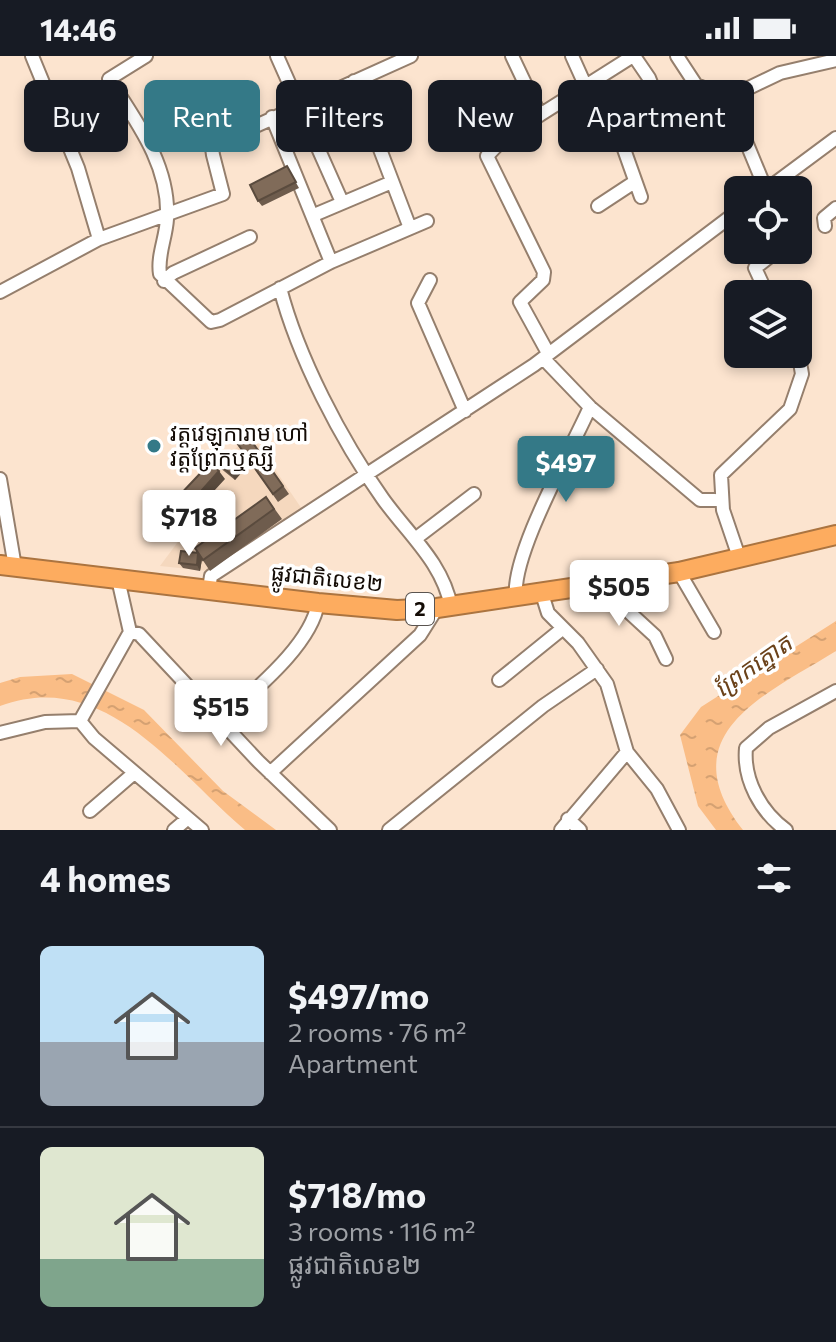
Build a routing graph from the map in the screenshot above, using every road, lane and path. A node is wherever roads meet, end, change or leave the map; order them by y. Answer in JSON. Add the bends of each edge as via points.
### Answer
{"nodes":[{"id":1,"x":32,"y":56,"type":"edge"},
{"id":2,"x":146,"y":56,"type":"edge"},
{"id":3,"x":277,"y":56,"type":"edge"},
{"id":4,"x":411,"y":56,"type":"edge"},
{"id":5,"x":512,"y":56,"type":"edge"},
{"id":6,"x":572,"y":56,"type":"edge"},
{"id":7,"x":633,"y":56,"type":"edge"},
{"id":8,"x":677,"y":56,"type":"edge"},
{"id":9,"x":394,"y":60,"type":"edge"},
{"id":10,"x":836,"y":60,"type":"edge"},
{"id":11,"x":599,"y":79,"type":"joint"},
{"id":12,"x":288,"y":80,"type":"edge"},
{"id":13,"x":356,"y":80,"type":"edge"},
{"id":14,"x":523,"y":80,"type":"edge"},
{"id":15,"x":583,"y":80,"type":"edge"},
{"id":16,"x":650,"y":80,"type":"edge"},
{"id":17,"x":693,"y":80,"type":"edge"},
{"id":18,"x":754,"y":86,"type":"edge"},
{"id":19,"x":276,"y":115,"type":"edge"},
{"id":20,"x":272,"y":117,"type":"junction"},
{"id":21,"x":836,"y":138,"type":"edge"},
{"id":22,"x":321,"y":152,"type":"edge"},
{"id":23,"x":381,"y":152,"type":"edge"},
{"id":24,"x":491,"y":152,"type":"edge"},
{"id":25,"x":750,"y":152,"type":"edge"},
{"id":26,"x":760,"y":176,"type":"edge"},
{"id":27,"x":785,"y":176,"type":"edge"},
{"id":28,"x":392,"y":182,"type":"junction"},
{"id":29,"x":633,"y":183,"type":"junction"},
{"id":30,"x":641,"y":197,"type":"dead end"},
{"id":31,"x":342,"y":202,"type":"junction"},
{"id":32,"x":598,"y":206,"type":"dead end"},
{"id":33,"x":836,"y":208,"type":"edge"},
{"id":34,"x":314,"y":215,"type":"junction"},
{"id":35,"x":167,"y":216,"type":"junction"},
{"id":36,"x":427,"y":221,"type":"dead end"},
{"id":37,"x":724,"y":222,"type":"edge"},
{"id":38,"x":825,"y":226,"type":"dead end"},
{"id":39,"x":410,"y":228,"type":"junction"},
{"id":40,"x":250,"y":237,"type":"dead end"},
{"id":41,"x":99,"y":239,"type":"junction"},
{"id":42,"x":331,"y":262,"type":"junction"},
{"id":43,"x":430,"y":280,"type":"dead end"},
{"id":44,"x":164,"y":281,"type":"junction"},
{"id":45,"x":280,"y":288,"type":"junction"},
{"id":46,"x":0,"y":292,"type":"edge"},
{"id":47,"x":546,"y":356,"type":"junction"},
{"id":48,"x":801,"y":368,"type":"edge"},
{"id":49,"x":590,"y":407,"type":"junction"},
{"id":50,"x":465,"y":411,"type":"junction"},
{"id":51,"x":368,"y":475,"type":"junction"},
{"id":52,"x":0,"y":479,"type":"edge"},
{"id":53,"x":474,"y":494,"type":"dead end"},
{"id":54,"x":715,"y":500,"type":"dead end"},
{"id":55,"x":836,"y":535,"type":"edge"},
{"id":56,"x":415,"y":539,"type":"junction"},
{"id":57,"x":740,"y":560,"type":"junction"},
{"id":58,"x":7,"y":566,"type":"edge"},
{"id":59,"x":679,"y":572,"type":"junction"},
{"id":60,"x":118,"y":579,"type":"junction"},
{"id":61,"x":621,"y":580,"type":"junction"},
{"id":62,"x":209,"y":589,"type":"junction"},
{"id":63,"x":542,"y":594,"type":"junction"},
{"id":64,"x":516,"y":597,"type":"junction"},
{"id":65,"x":318,"y":603,"type":"junction"},
{"id":66,"x":444,"y":608,"type":"junction"},
{"id":67,"x":562,"y":629,"type":"junction"},
{"id":68,"x":130,"y":632,"type":"junction"},
{"id":69,"x":714,"y":632,"type":"dead end"},
{"id":70,"x":666,"y":659,"type":"dead end"},
{"id":71,"x":597,"y":669,"type":"junction"},
{"id":72,"x":499,"y":680,"type":"dead end"},
{"id":73,"x":836,"y":691,"type":"edge"},
{"id":74,"x":82,"y":716,"type":"junction"},
{"id":75,"x":221,"y":721,"type":"junction"},
{"id":76,"x":0,"y":733,"type":"edge"},
{"id":77,"x":627,"y":752,"type":"junction"},
{"id":78,"x":270,"y":773,"type":"junction"},
{"id":79,"x":133,"y":774,"type":"junction"},
{"id":80,"x":90,"y":811,"type":"dead end"},
{"id":81,"x":187,"y":819,"type":"junction"},
{"id":82,"x":565,"y":825,"type":"edge"},
{"id":83,"x":174,"y":830,"type":"edge"},
{"id":84,"x":202,"y":830,"type":"edge"},
{"id":85,"x":330,"y":830,"type":"edge"},
{"id":86,"x":389,"y":830,"type":"edge"},
{"id":87,"x":580,"y":830,"type":"edge"},
{"id":88,"x":679,"y":830,"type":"edge"},
{"id":89,"x":786,"y":830,"type":"edge"}],
"edges":[{"from":1,"to":41,"type":"street","via":[[78,168]]},
{"from":2,"to":35,"type":"street","via":[[109,79],[138,118],[152,150]]},
{"from":3,"to":12,"type":"street"},
{"from":4,"to":9,"type":"street"},
{"from":5,"to":14,"type":"street"},
{"from":6,"to":15,"type":"street"},
{"from":7,"to":11,"type":"street"},
{"from":7,"to":16,"type":"street"},
{"from":8,"to":17,"type":"street"},
{"from":9,"to":13,"type":"street"},
{"from":10,"to":18,"type":"street","via":[[780,73]]},
{"from":11,"to":29,"type":"street"},
{"from":19,"to":20,"type":"street"},
{"from":20,"to":34,"type":"street"},
{"from":20,"to":35,"type":"street","via":[[212,148],[223,194]]},
{"from":21,"to":27,"type":"street"},
{"from":22,"to":31,"type":"street"},
{"from":23,"to":28,"type":"street"},
{"from":24,"to":47,"type":"street","via":[[487,156],[544,272],[543,280],[520,302]]},
{"from":25,"to":26,"type":"street"},
{"from":28,"to":31,"type":"street"},
{"from":28,"to":39,"type":"street"},
{"from":29,"to":30,"type":"street"},
{"from":29,"to":32,"type":"street"},
{"from":31,"to":34,"type":"street"},
{"from":33,"to":38,"type":"street","via":[[824,218]]},
{"from":34,"to":42,"type":"street"},
{"from":35,"to":41,"type":"street"},
{"from":35,"to":44,"type":"street","via":[[159,266]]},
{"from":36,"to":39,"type":"street"},
{"from":37,"to":47,"type":"street"},
{"from":39,"to":42,"type":"street"},
{"from":40,"to":44,"type":"street"},
{"from":41,"to":46,"type":"street"},
{"from":42,"to":45,"type":"street"},
{"from":43,"to":50,"type":"street","via":[[418,303]]},
{"from":44,"to":45,"type":"street","via":[[215,322]]},
{"from":45,"to":51,"type":"street","via":[[318,387]]},
{"from":47,"to":49,"type":"street"},
{"from":47,"to":50,"type":"street"},
{"from":48,"to":57,"type":"street","via":[[790,409],[721,475],[723,510]]},
{"from":49,"to":54,"type":"street","via":[[700,500]]},
{"from":49,"to":64,"type":"street","via":[[530,541],[516,579]]},
{"from":50,"to":51,"type":"street"},
{"from":51,"to":56,"type":"street"},
{"from":51,"to":62,"type":"street","via":[[211,576]]},
{"from":52,"to":58,"type":"street"},
{"from":53,"to":56,"type":"street"},
{"from":55,"to":57,"type":"highway","name":"ផ្លូវជាតិលេខ២","number":"2"},
{"from":56,"to":66,"type":"street","via":[[448,588]]},
{"from":57,"to":59,"type":"highway","name":"ផ្លូវជាតិលេខ២","number":"2"},
{"from":58,"to":60,"type":"highway","name":"ផ្លូវជាតិលេខ២","number":"2"},
{"from":59,"to":61,"type":"highway","name":"ផ្លូវជាតិលេខ២","number":"2"},
{"from":59,"to":69,"type":"street"},
{"from":60,"to":62,"type":"highway","name":"ផ្លូវជាតិលេខ២","number":"2"},
{"from":60,"to":68,"type":"street"},
{"from":61,"to":63,"type":"highway","name":"ផ្លូវជាតិលេខ២","number":"2"},
{"from":61,"to":70,"type":"street","via":[[630,613],[655,636]]},
{"from":62,"to":65,"type":"highway","name":"ផ្លូវជាតិលេខ២","number":"2"},
{"from":63,"to":64,"type":"highway","name":"ផ្លូវជាតិលេខ២","number":"2"},
{"from":63,"to":67,"type":"street","via":[[543,604]]},
{"from":64,"to":66,"type":"highway","name":"ផ្លូវជាតិលេខ២","number":"2"},
{"from":65,"to":66,"type":"highway","name":"ផ្លូវជាតិលេខ២","number":"2"},
{"from":65,"to":75,"type":"street","via":[[315,618],[293,648]]},
{"from":66,"to":78,"type":"street"},
{"from":67,"to":71,"type":"street"},
{"from":67,"to":72,"type":"street"},
{"from":68,"to":74,"type":"street"},
{"from":68,"to":75,"type":"street","via":[[139,634]]},
{"from":71,"to":77,"type":"street","via":[[616,705]]},
{"from":71,"to":86,"type":"street"},
{"from":73,"to":89,"type":"street","via":[[769,728],[746,748],[756,796]]},
{"from":74,"to":76,"type":"street"},
{"from":74,"to":79,"type":"street","via":[[85,730]]},
{"from":75,"to":78,"type":"street"},
{"from":77,"to":82,"type":"street"},
{"from":77,"to":88,"type":"street","via":[[657,789]]},
{"from":78,"to":85,"type":"street"},
{"from":79,"to":80,"type":"street"},
{"from":79,"to":81,"type":"street"},
{"from":81,"to":83,"type":"street"},
{"from":81,"to":84,"type":"street"},
{"from":82,"to":87,"type":"street"}]}
